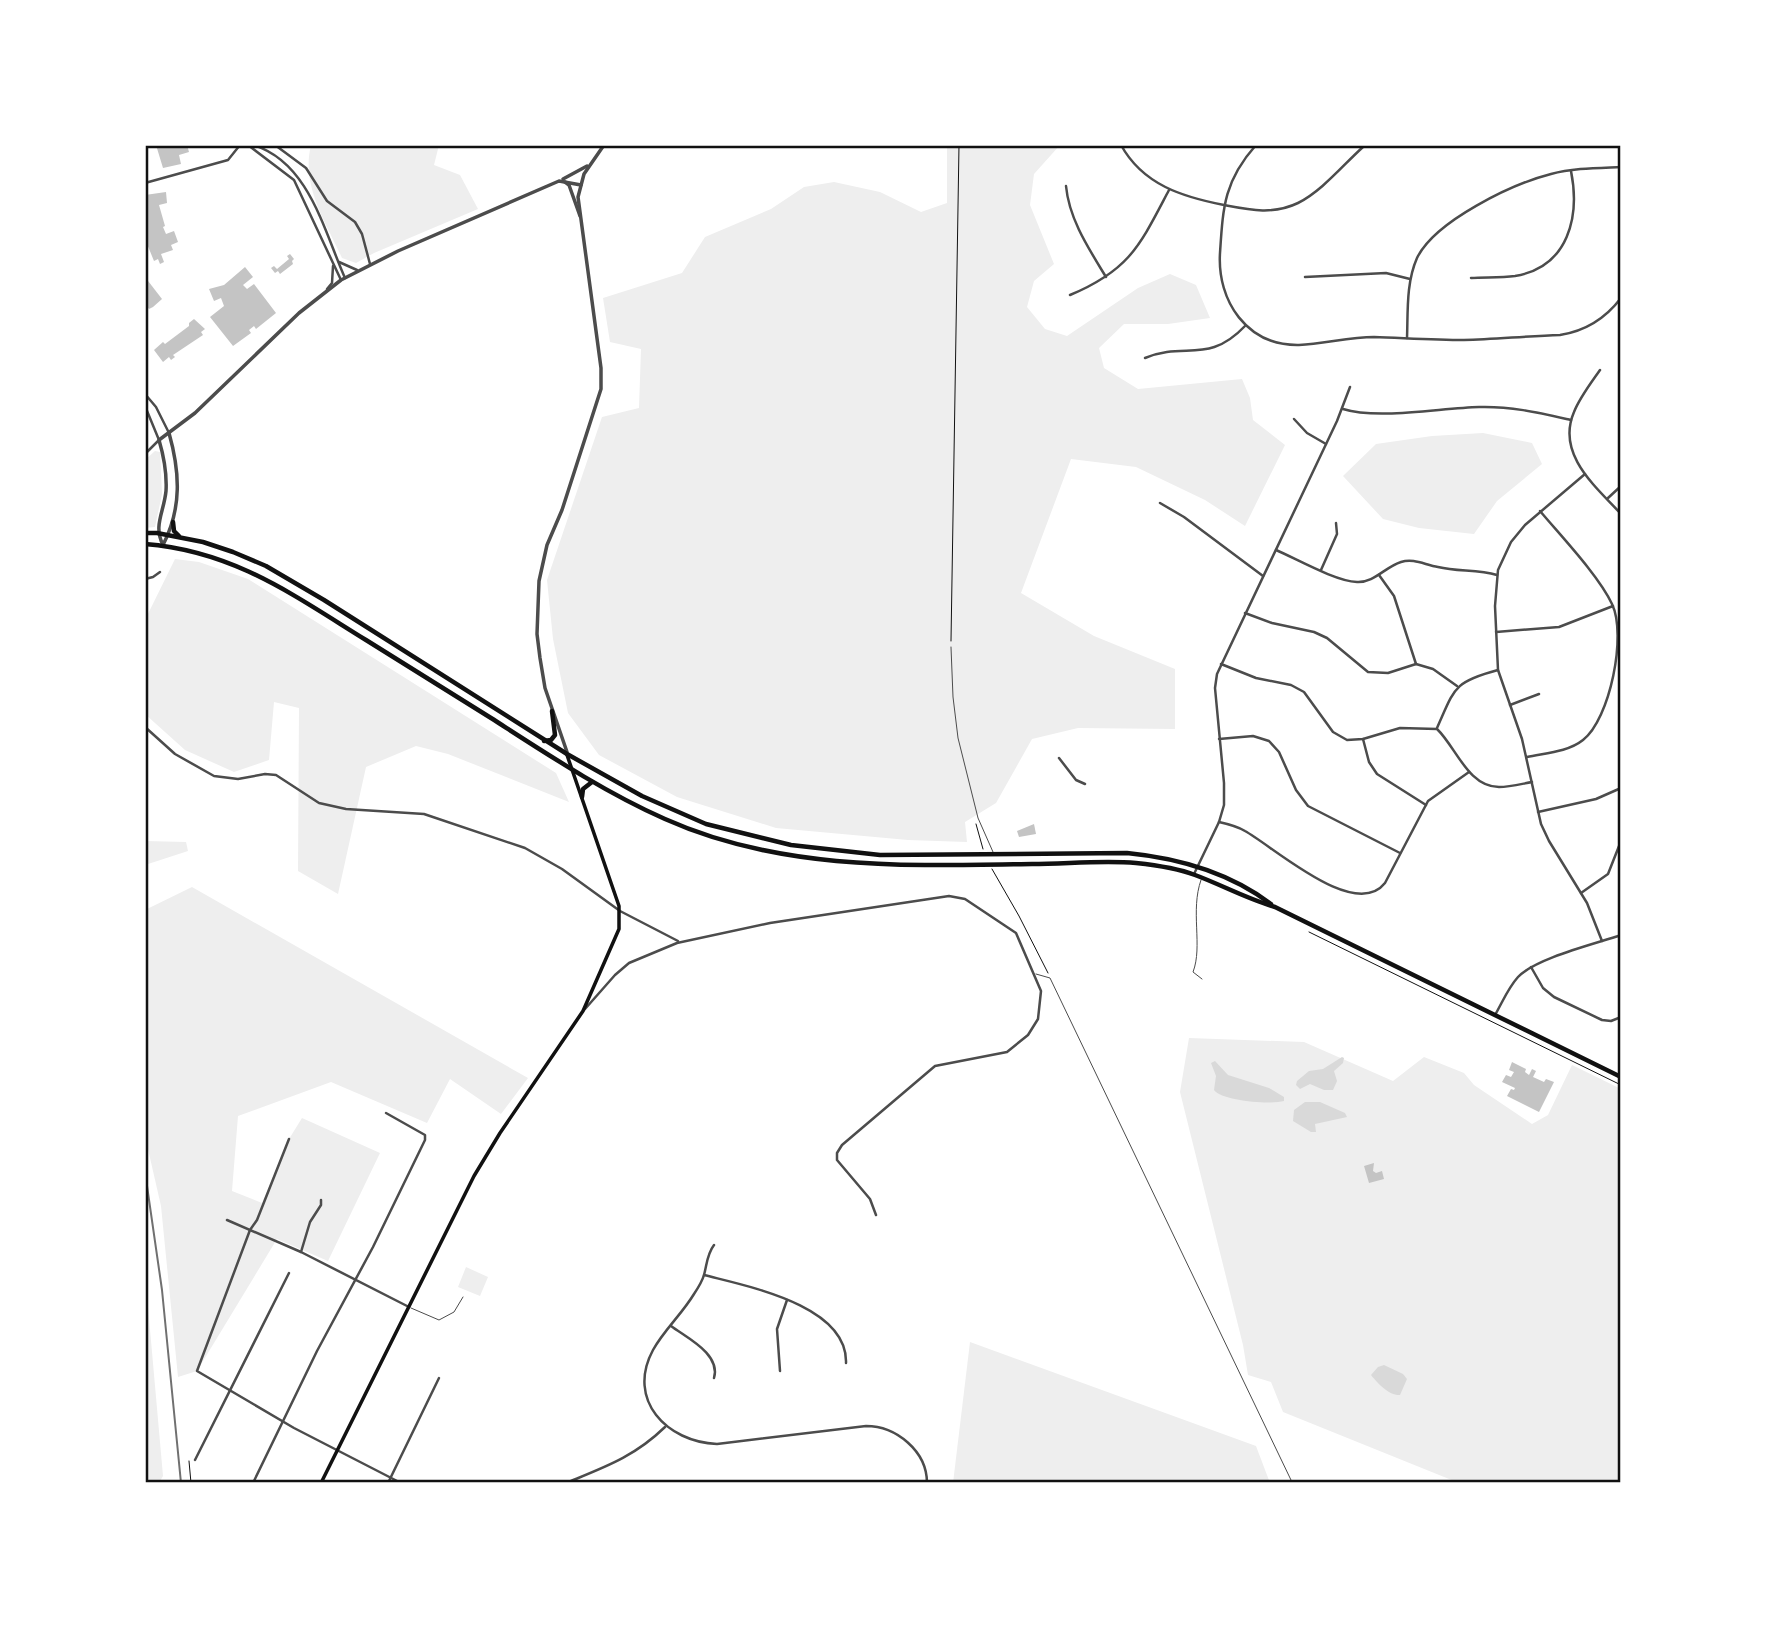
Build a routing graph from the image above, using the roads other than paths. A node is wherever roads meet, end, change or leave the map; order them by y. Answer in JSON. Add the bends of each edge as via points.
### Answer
{"nodes":[{"id":1,"x":240,"y":145,"type":"edge"},
{"id":2,"x":247,"y":145,"type":"edge"},
{"id":3,"x":253,"y":145,"type":"edge"},
{"id":4,"x":275,"y":145,"type":"edge"},
{"id":5,"x":604,"y":145,"type":"edge"},
{"id":6,"x":1121,"y":145,"type":"edge"},
{"id":7,"x":1256,"y":145,"type":"edge"},
{"id":8,"x":1363,"y":146,"type":"edge"},
{"id":9,"x":593,"y":160,"type":"junction"},
{"id":10,"x":1621,"y":167,"type":"edge"},
{"id":11,"x":1571,"y":171,"type":"junction"},
{"id":12,"x":561,"y":181,"type":"junction"},
{"id":13,"x":145,"y":183,"type":"edge"},
{"id":14,"x":581,"y":185,"type":"junction"},
{"id":15,"x":1066,"y":186,"type":"dead end"},
{"id":16,"x":1169,"y":190,"type":"junction"},
{"id":17,"x":1223,"y":205,"type":"junction"},
{"id":18,"x":581,"y":217,"type":"junction"},
{"id":19,"x":335,"y":262,"type":"junction"},
{"id":20,"x":370,"y":264,"type":"junction"},
{"id":21,"x":358,"y":270,"type":"junction"},
{"id":22,"x":1106,"y":277,"type":"junction"},
{"id":23,"x":1305,"y":277,"type":"dead end"},
{"id":24,"x":1471,"y":278,"type":"dead end"},
{"id":25,"x":343,"y":279,"type":"junction"},
{"id":26,"x":1410,"y":279,"type":"junction"},
{"id":27,"x":324,"y":293,"type":"junction"},
{"id":28,"x":1070,"y":295,"type":"dead end"},
{"id":29,"x":1621,"y":298,"type":"edge"},
{"id":30,"x":1245,"y":326,"type":"junction"},
{"id":31,"x":1407,"y":338,"type":"junction"},
{"id":32,"x":1145,"y":358,"type":"dead end"},
{"id":33,"x":1600,"y":370,"type":"dead end"},
{"id":34,"x":1350,"y":387,"type":"dead end"},
{"id":35,"x":145,"y":394,"type":"edge"},
{"id":36,"x":145,"y":406,"type":"edge"},
{"id":37,"x":1343,"y":409,"type":"junction"},
{"id":38,"x":1294,"y":419,"type":"dead end"},
{"id":39,"x":1571,"y":421,"type":"junction"},
{"id":40,"x":169,"y":433,"type":"junction"},
{"id":41,"x":159,"y":440,"type":"junction"},
{"id":42,"x":1326,"y":444,"type":"junction"},
{"id":43,"x":145,"y":454,"type":"edge"},
{"id":44,"x":1584,"y":474,"type":"junction"},
{"id":45,"x":1621,"y":486,"type":"edge"},
{"id":46,"x":1607,"y":499,"type":"junction"},
{"id":47,"x":1160,"y":503,"type":"dead end"},
{"id":48,"x":1540,"y":512,"type":"junction"},
{"id":49,"x":1621,"y":514,"type":"edge"},
{"id":50,"x":173,"y":522,"type":"junction"},
{"id":51,"x":1336,"y":523,"type":"dead end"},
{"id":52,"x":145,"y":533,"type":"edge"},
{"id":53,"x":157,"y":533,"type":"junction"},
{"id":54,"x":168,"y":535,"type":"junction"},
{"id":55,"x":179,"y":537,"type":"junction"},
{"id":56,"x":145,"y":544,"type":"edge"},
{"id":57,"x":163,"y":545,"type":"junction"},
{"id":58,"x":1276,"y":550,"type":"junction"},
{"id":59,"x":1321,"y":570,"type":"junction"},
{"id":60,"x":160,"y":572,"type":"dead end"},
{"id":61,"x":1379,"y":575,"type":"junction"},
{"id":62,"x":1497,"y":575,"type":"junction"},
{"id":63,"x":1263,"y":576,"type":"junction"},
{"id":64,"x":145,"y":579,"type":"edge"},
{"id":65,"x":1613,"y":606,"type":"junction"},
{"id":66,"x":1245,"y":613,"type":"junction"},
{"id":67,"x":1496,"y":632,"type":"junction"},
{"id":68,"x":951,"y":647,"type":"road end"},
{"id":69,"x":1220,"y":664,"type":"junction"},
{"id":70,"x":1416,"y":664,"type":"junction"},
{"id":71,"x":1498,"y":670,"type":"junction"},
{"id":72,"x":1457,"y":686,"type":"junction"},
{"id":73,"x":1539,"y":694,"type":"dead end"},
{"id":74,"x":1510,"y":705,"type":"junction"},
{"id":75,"x":552,"y":711,"type":"junction"},
{"id":76,"x":145,"y":727,"type":"edge"},
{"id":77,"x":1437,"y":729,"type":"junction"},
{"id":78,"x":1219,"y":739,"type":"junction"},
{"id":79,"x":1363,"y":739,"type":"junction"},
{"id":80,"x":544,"y":741,"type":"junction"},
{"id":81,"x":567,"y":754,"type":"junction"},
{"id":82,"x":1527,"y":757,"type":"junction"},
{"id":83,"x":1059,"y":758,"type":"dead end"},
{"id":84,"x":572,"y":769,"type":"junction"},
{"id":85,"x":1469,"y":772,"type":"junction"},
{"id":86,"x":593,"y":782,"type":"junction"},
{"id":87,"x":1532,"y":782,"type":"junction"},
{"id":88,"x":1085,"y":784,"type":"dead end"},
{"id":89,"x":1619,"y":788,"type":"edge"},
{"id":90,"x":1621,"y":794,"type":"edge"},
{"id":91,"x":582,"y":797,"type":"junction"},
{"id":92,"x":1426,"y":805,"type":"junction"},
{"id":93,"x":1538,"y":812,"type":"junction"},
{"id":94,"x":1219,"y":822,"type":"junction"},
{"id":95,"x":1621,"y":841,"type":"edge"},
{"id":96,"x":1400,"y":853,"type":"junction"},
{"id":97,"x":994,"y":854,"type":"junction"},
{"id":98,"x":1198,"y":867,"type":"junction"},
{"id":99,"x":1194,"y":874,"type":"junction"},
{"id":100,"x":1202,"y":878,"type":"junction"},
{"id":101,"x":1581,"y":893,"type":"junction"},
{"id":102,"x":1275,"y":907,"type":"junction"},
{"id":103,"x":620,"y":911,"type":"junction"},
{"id":104,"x":1312,"y":925,"type":"junction"},
{"id":105,"x":1309,"y":932,"type":"road end"},
{"id":106,"x":1621,"y":935,"type":"edge"},
{"id":107,"x":679,"y":942,"type":"junction"},
{"id":108,"x":1602,"y":942,"type":"junction"},
{"id":109,"x":1531,"y":967,"type":"junction"},
{"id":110,"x":1036,"y":974,"type":"junction"},
{"id":111,"x":1202,"y":979,"type":"dead end"},
{"id":112,"x":583,"y":1011,"type":"junction"},
{"id":113,"x":1495,"y":1015,"type":"junction"},
{"id":114,"x":1621,"y":1017,"type":"edge"},
{"id":115,"x":1621,"y":1077,"type":"edge"},
{"id":116,"x":386,"y":1113,"type":"dead end"},
{"id":117,"x":289,"y":1139,"type":"dead end"},
{"id":118,"x":321,"y":1200,"type":"dead end"},
{"id":119,"x":876,"y":1215,"type":"dead end"},
{"id":120,"x":227,"y":1220,"type":"dead end"},
{"id":121,"x":250,"y":1230,"type":"junction"},
{"id":122,"x":714,"y":1245,"type":"dead end"},
{"id":123,"x":301,"y":1252,"type":"junction"},
{"id":124,"x":289,"y":1273,"type":"dead end"},
{"id":125,"x":704,"y":1275,"type":"junction"},
{"id":126,"x":356,"y":1279,"type":"junction"},
{"id":127,"x":463,"y":1297,"type":"dead end"},
{"id":128,"x":787,"y":1300,"type":"junction"},
{"id":129,"x":409,"y":1307,"type":"junction"},
{"id":130,"x":671,"y":1326,"type":"junction"},
{"id":131,"x":846,"y":1363,"type":"dead end"},
{"id":132,"x":780,"y":1371,"type":"dead end"},
{"id":133,"x":439,"y":1378,"type":"dead end"},
{"id":134,"x":714,"y":1378,"type":"dead end"},
{"id":135,"x":231,"y":1391,"type":"junction"},
{"id":136,"x":283,"y":1422,"type":"junction"},
{"id":137,"x":665,"y":1427,"type":"junction"},
{"id":138,"x":337,"y":1450,"type":"junction"},
{"id":139,"x":195,"y":1460,"type":"road end"},
{"id":140,"x":390,"y":1477,"type":"junction"},
{"id":141,"x":1291,"y":1480,"type":"dead end"},
{"id":142,"x":253,"y":1483,"type":"edge"},
{"id":143,"x":320,"y":1483,"type":"edge"},
{"id":144,"x":388,"y":1483,"type":"edge"},
{"id":145,"x":401,"y":1483,"type":"edge"},
{"id":146,"x":566,"y":1483,"type":"edge"},
{"id":147,"x":927,"y":1483,"type":"edge"}],
"edges":[{"from":1,"to":13,"type":"street","via":[[228,160]]},
{"from":2,"to":19,"type":"street","via":[[294,180]]},
{"from":3,"to":19,"type":"street","via":[[298,177]]},
{"from":4,"to":20,"type":"street","via":[[306,168],[327,201],[355,222]]},
{"from":5,"to":9,"type":"street"},
{"from":6,"to":16,"type":"street","via":[[1143,172]]},
{"from":7,"to":17,"type":"street","via":[[1228,188]]},
{"from":8,"to":17,"type":"street","via":[[1310,195],[1289,206],[1256,211]]},
{"from":9,"to":12,"type":"street"},
{"from":9,"to":14,"type":"street"},
{"from":10,"to":11,"type":"street"},
{"from":11,"to":24,"type":"street","via":[[1575,191],[1572,225],[1554,254],[1537,268],[1516,276]]},
{"from":11,"to":26,"type":"street","via":[[1537,178],[1455,218],[1427,244]]},
{"from":12,"to":14,"type":"street"},
{"from":12,"to":18,"type":"street","via":[[569,185]]},
{"from":12,"to":20,"type":"street"},
{"from":14,"to":18,"type":"street"},
{"from":15,"to":22,"type":"street","via":[[1082,235]]},
{"from":16,"to":17,"type":"street"},
{"from":16,"to":22,"type":"street","via":[[1139,246]]},
{"from":17,"to":30,"type":"street","via":[[1221,283],[1228,304]]},
{"from":18,"to":75,"type":"street","via":[[601,380],[539,581],[537,634]]},
{"from":19,"to":21,"type":"street"},
{"from":19,"to":25,"type":"street"},
{"from":19,"to":27,"type":"street","via":[[332,283]]},
{"from":20,"to":21,"type":"street"},
{"from":21,"to":25,"type":"street"},
{"from":22,"to":28,"type":"street"},
{"from":23,"to":26,"type":"street","via":[[1386,273]]},
{"from":25,"to":27,"type":"street"},
{"from":26,"to":31,"type":"street"},
{"from":27,"to":40,"type":"street"},
{"from":29,"to":31,"type":"street","via":[[1599,321],[1574,333]]},
{"from":30,"to":31,"type":"street","via":[[1288,344]]},
{"from":30,"to":32,"type":"street","via":[[1216,348]]},
{"from":33,"to":39,"type":"street"},
{"from":34,"to":37,"type":"street"},
{"from":35,"to":40,"type":"street"},
{"from":36,"to":41,"type":"street"},
{"from":37,"to":39,"type":"street","via":[[1372,414],[1500,407]]},
{"from":37,"to":42,"type":"street"},
{"from":38,"to":42,"type":"street"},
{"from":39,"to":44,"type":"street","via":[[1570,444]]},
{"from":40,"to":41,"type":"street"},
{"from":40,"to":50,"type":"street","via":[[178,482]]},
{"from":41,"to":43,"type":"street"},
{"from":41,"to":53,"type":"street","via":[[166,491]]},
{"from":42,"to":58,"type":"street"},
{"from":44,"to":46,"type":"street"},
{"from":44,"to":48,"type":"street"},
{"from":45,"to":46,"type":"street"},
{"from":46,"to":49,"type":"street"},
{"from":47,"to":63,"type":"street"},
{"from":48,"to":62,"type":"street","via":[[1511,542]]},
{"from":48,"to":65,"type":"street"},
{"from":50,"to":54,"type":"street"},
{"from":50,"to":55,"type":"main road"},
{"from":51,"to":59,"type":"street","via":[[1338,534]]},
{"from":52,"to":53,"type":"main road"},
{"from":53,"to":54,"type":"main road"},
{"from":53,"to":57,"type":"street"},
{"from":54,"to":55,"type":"main road"},
{"from":54,"to":57,"type":"street"},
{"from":55,"to":80,"type":"main road","via":[[266,566]]},
{"from":56,"to":57,"type":"main road"},
{"from":57,"to":84,"type":"main road","via":[[218,557],[254,573]]},
{"from":58,"to":59,"type":"street"},
{"from":58,"to":63,"type":"street"},
{"from":59,"to":61,"type":"street","via":[[1357,582]]},
{"from":60,"to":64,"type":"street"},
{"from":61,"to":62,"type":"street","via":[[1410,561]]},
{"from":61,"to":70,"type":"street","via":[[1394,596]]},
{"from":62,"to":67,"type":"street"},
{"from":63,"to":66,"type":"street"},
{"from":65,"to":67,"type":"street","via":[[1559,627]]},
{"from":65,"to":82,"type":"street","via":[[1616,661],[1597,722],[1575,745]]},
{"from":66,"to":69,"type":"street"},
{"from":66,"to":70,"type":"street","via":[[1327,638],[1373,673]]},
{"from":67,"to":71,"type":"street"},
{"from":68,"to":97,"type":"lane","via":[[958,738],[978,818]]},
{"from":69,"to":78,"type":"street","via":[[1215,688]]},
{"from":69,"to":79,"type":"street","via":[[1297,688],[1311,698],[1336,734],[1347,740]]},
{"from":70,"to":72,"type":"street","via":[[1433,668]]},
{"from":71,"to":72,"type":"street"},
{"from":71,"to":74,"type":"street"},
{"from":72,"to":77,"type":"street"},
{"from":73,"to":74,"type":"street"},
{"from":74,"to":82,"type":"street"},
{"from":75,"to":80,"type":"main road","via":[[555,735]]},
{"from":75,"to":81,"type":"street"},
{"from":76,"to":103,"type":"street","via":[[175,754],[214,776],[276,775],[319,803],[424,814],[499,837],[562,869]]},
{"from":77,"to":79,"type":"street","via":[[1399,728]]},
{"from":77,"to":85,"type":"street"},
{"from":78,"to":94,"type":"street","via":[[1224,796]]},
{"from":78,"to":96,"type":"street","via":[[1253,736],[1269,741],[1308,806]]},
{"from":79,"to":92,"type":"street","via":[[1377,774]]},
{"from":80,"to":81,"type":"main road"},
{"from":81,"to":84,"type":"main road"},
{"from":81,"to":97,"type":"main road","via":[[665,808],[764,839],[880,855]]},
{"from":82,"to":87,"type":"street"},
{"from":83,"to":88,"type":"street","via":[[1076,780]]},
{"from":84,"to":86,"type":"main road"},
{"from":84,"to":91,"type":"main road"},
{"from":85,"to":87,"type":"street","via":[[1493,787]]},
{"from":85,"to":92,"type":"street"},
{"from":86,"to":91,"type":"main road","via":[[586,785]]},
{"from":86,"to":99,"type":"main road","via":[[694,831],[799,858],[883,865],[1124,862]]},
{"from":87,"to":93,"type":"street"},
{"from":89,"to":90,"type":"street"},
{"from":89,"to":93,"type":"street","via":[[1596,799]]},
{"from":91,"to":103,"type":"main road"},
{"from":92,"to":96,"type":"street"},
{"from":93,"to":101,"type":"street","via":[[1549,841]]},
{"from":94,"to":96,"type":"street","via":[[1243,830],[1354,895],[1368,895],[1381,888]]},
{"from":94,"to":98,"type":"street"},
{"from":95,"to":101,"type":"street","via":[[1608,874]]},
{"from":97,"to":98,"type":"main road","via":[[1127,853]]},
{"from":98,"to":99,"type":"street"},
{"from":98,"to":102,"type":"main road","via":[[1256,893]]},
{"from":99,"to":100,"type":"main road"},
{"from":100,"to":102,"type":"main road"},
{"from":100,"to":111,"type":"lane","via":[[1194,972]]},
{"from":101,"to":108,"type":"street"},
{"from":102,"to":104,"type":"main road"},
{"from":103,"to":107,"type":"street"},
{"from":103,"to":112,"type":"main road","via":[[619,929]]},
{"from":104,"to":105,"type":"lane"},
{"from":104,"to":113,"type":"main road"},
{"from":106,"to":108,"type":"street"},
{"from":107,"to":110,"type":"street","via":[[769,923],[954,896],[1014,930]]},
{"from":107,"to":112,"type":"street","via":[[629,963]]},
{"from":108,"to":109,"type":"street"},
{"from":109,"to":113,"type":"street","via":[[1516,980]]},
{"from":109,"to":114,"type":"street","via":[[1554,997],[1602,1020]]},
{"from":110,"to":119,"type":"street","via":[[1040,1013],[1019,1044],[1007,1052],[935,1066],[839,1149],[839,1165],[870,1199]]},
{"from":110,"to":141,"type":"lane","via":[[1050,978]]},
{"from":112,"to":129,"type":"main road","via":[[492,1145]]},
{"from":113,"to":115,"type":"main road"},
{"from":116,"to":126,"type":"street","via":[[425,1135]]},
{"from":117,"to":121,"type":"street"},
{"from":118,"to":123,"type":"street"},
{"from":120,"to":121,"type":"street"},
{"from":121,"to":123,"type":"street"},
{"from":121,"to":135,"type":"street","via":[[197,1371]]},
{"from":122,"to":125,"type":"street"},
{"from":123,"to":126,"type":"street"},
{"from":124,"to":135,"type":"street"},
{"from":125,"to":128,"type":"street"},
{"from":125,"to":130,"type":"street"},
{"from":126,"to":129,"type":"street"},
{"from":126,"to":136,"type":"street"},
{"from":127,"to":129,"type":"lane","via":[[454,1312],[439,1320]]},
{"from":128,"to":131,"type":"street","via":[[827,1322]]},
{"from":128,"to":132,"type":"street","via":[[777,1329]]},
{"from":129,"to":138,"type":"main road"},
{"from":130,"to":134,"type":"street","via":[[710,1356]]},
{"from":130,"to":137,"type":"street","via":[[653,1349],[645,1378],[649,1404]]},
{"from":133,"to":140,"type":"street"},
{"from":135,"to":136,"type":"street"},
{"from":135,"to":139,"type":"street"},
{"from":136,"to":138,"type":"street"},
{"from":136,"to":142,"type":"street"},
{"from":137,"to":146,"type":"street","via":[[617,1463]]},
{"from":137,"to":147,"type":"street","via":[[695,1442],[717,1444],[883,1427],[916,1452],[924,1464]]},
{"from":138,"to":140,"type":"street"},
{"from":138,"to":143,"type":"main road"},
{"from":140,"to":144,"type":"street"},
{"from":140,"to":145,"type":"street"}]}
